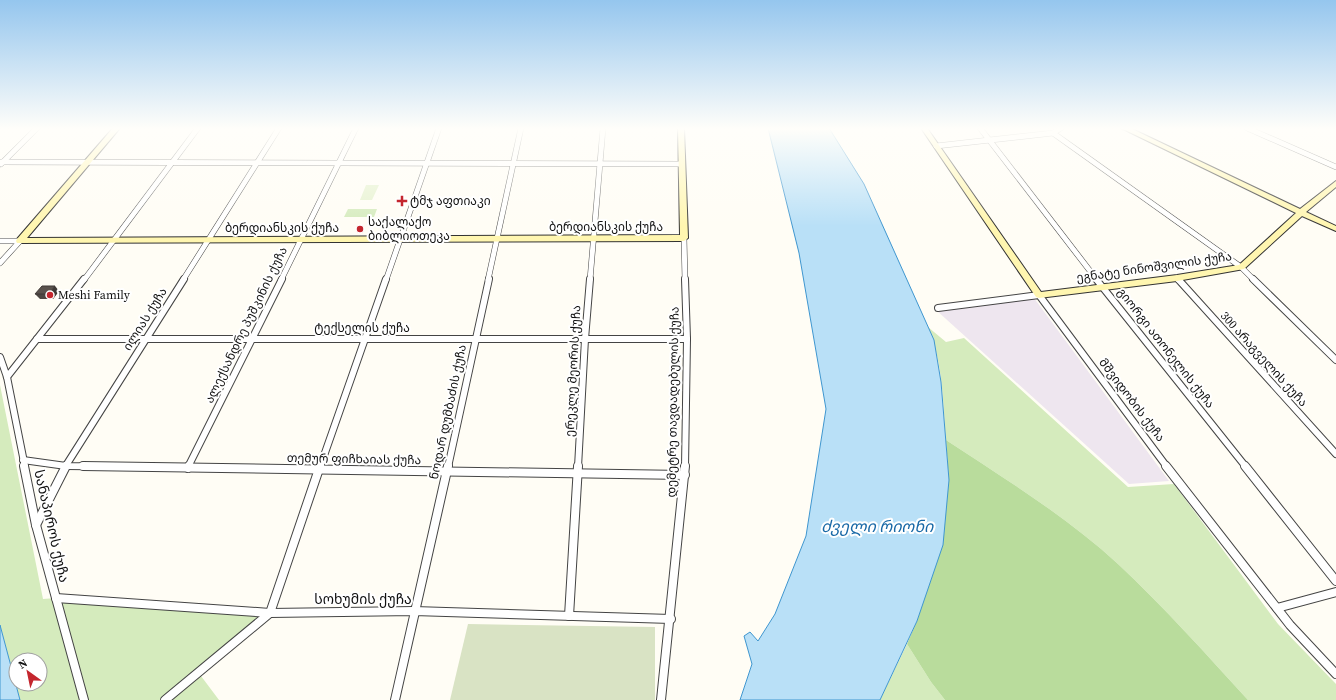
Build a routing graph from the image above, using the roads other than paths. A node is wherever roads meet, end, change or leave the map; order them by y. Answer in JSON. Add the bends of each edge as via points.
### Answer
{"nodes":[{"id":1,"x":90,"y":161,"type":"edge"},
{"id":2,"x":600,"y":161,"type":"edge"},
{"id":3,"x":682,"y":161,"type":"edge"},
{"id":4,"x":946,"y":161,"type":"edge"},
{"id":5,"x":1006,"y":161,"type":"edge"},
{"id":6,"x":1092,"y":161,"type":"edge"},
{"id":7,"x":1193,"y":161,"type":"edge"},
{"id":8,"x":1324,"y":161,"type":"edge"},
{"id":9,"x":1,"y":163,"type":"edge"},
{"id":10,"x":88,"y":163,"type":"junction"},
{"id":11,"x":172,"y":163,"type":"junction"},
{"id":12,"x":257,"y":163,"type":"junction"},
{"id":13,"x":338,"y":163,"type":"junction"},
{"id":14,"x":427,"y":163,"type":"junction"},
{"id":15,"x":513,"y":163,"type":"junction"},
{"id":16,"x":600,"y":164,"type":"junction"},
{"id":17,"x":682,"y":164,"type":"junction"},
{"id":18,"x":1336,"y":166,"type":"edge"},
{"id":19,"x":1336,"y":183,"type":"edge"},
{"id":20,"x":1301,"y":212,"type":"junction"},
{"id":21,"x":1336,"y":229,"type":"edge"},
{"id":22,"x":684,"y":238,"type":"junction"},
{"id":23,"x":497,"y":239,"type":"junction"},
{"id":24,"x":594,"y":239,"type":"junction"},
{"id":25,"x":208,"y":240,"type":"junction"},
{"id":26,"x":300,"y":240,"type":"junction"},
{"id":27,"x":400,"y":240,"type":"junction"},
{"id":28,"x":0,"y":241,"type":"edge"},
{"id":29,"x":20,"y":241,"type":"junction"},
{"id":30,"x":114,"y":241,"type":"junction"},
{"id":31,"x":0,"y":263,"type":"edge"},
{"id":32,"x":1241,"y":267,"type":"junction"},
{"id":33,"x":1176,"y":278,"type":"junction"},
{"id":34,"x":1103,"y":287,"type":"junction"},
{"id":35,"x":1040,"y":295,"type":"junction"},
{"id":36,"x":938,"y":308,"type":"dead end"},
{"id":37,"x":37,"y":339,"type":"junction"},
{"id":38,"x":252,"y":339,"type":"junction"},
{"id":39,"x":365,"y":339,"type":"junction"},
{"id":40,"x":475,"y":339,"type":"junction"},
{"id":41,"x":585,"y":339,"type":"junction"},
{"id":42,"x":687,"y":339,"type":"junction"},
{"id":43,"x":145,"y":340,"type":"junction"},
{"id":44,"x":0,"y":357,"type":"edge"},
{"id":45,"x":1336,"y":360,"type":"edge"},
{"id":46,"x":7,"y":378,"type":"junction"},
{"id":47,"x":1336,"y":454,"type":"edge"},
{"id":48,"x":23,"y":460,"type":"junction"},
{"id":49,"x":66,"y":466,"type":"junction"},
{"id":50,"x":188,"y":468,"type":"junction"},
{"id":51,"x":319,"y":470,"type":"junction"},
{"id":52,"x":447,"y":472,"type":"junction"},
{"id":53,"x":578,"y":474,"type":"junction"},
{"id":54,"x":685,"y":475,"type":"junction"},
{"id":55,"x":36,"y":525,"type":"junction"},
{"id":56,"x":1336,"y":581,"type":"edge"},
{"id":57,"x":1336,"y":592,"type":"edge"},
{"id":58,"x":56,"y":598,"type":"junction"},
{"id":59,"x":1276,"y":608,"type":"junction"},
{"id":60,"x":414,"y":611,"type":"junction"},
{"id":61,"x":270,"y":613,"type":"junction"},
{"id":62,"x":569,"y":616,"type":"junction"},
{"id":63,"x":671,"y":619,"type":"junction"},
{"id":64,"x":1336,"y":674,"type":"edge"},
{"id":65,"x":84,"y":700,"type":"edge"},
{"id":66,"x":165,"y":700,"type":"edge"},
{"id":67,"x":395,"y":700,"type":"edge"},
{"id":68,"x":661,"y":700,"type":"edge"}],
"edges":[{"from":1,"to":10,"type":"street"},
{"from":2,"to":16,"type":"street","name":"ერეკლე მეორის ქუჩა"},
{"from":3,"to":17,"type":"street","name":"დემეტრე თავდადებულის ქუჩა"},
{"from":4,"to":35,"type":"street","name":"მშვიდობის ქუჩა"},
{"from":5,"to":34,"type":"street","name":"გიორგი ათონელის ქუჩა"},
{"from":6,"to":32,"type":"street"},
{"from":7,"to":20,"type":"street"},
{"from":8,"to":18,"type":"street"},
{"from":9,"to":10,"type":"street"},
{"from":10,"to":11,"type":"street"},
{"from":10,"to":29,"type":"street"},
{"from":11,"to":12,"type":"street"},
{"from":11,"to":30,"type":"street"},
{"from":12,"to":13,"type":"street"},
{"from":12,"to":25,"type":"street","name":"ილიას ქუჩა"},
{"from":13,"to":14,"type":"street"},
{"from":13,"to":26,"type":"street","name":"ალექსანდრე პუშკინის ქუჩა"},
{"from":14,"to":15,"type":"street"},
{"from":14,"to":27,"type":"street"},
{"from":15,"to":16,"type":"street"},
{"from":15,"to":23,"type":"street","name":"ნოდარ დუმბაძის ქუჩა"},
{"from":16,"to":17,"type":"street"},
{"from":16,"to":24,"type":"street","name":"ერეკლე მეორის ქუჩა"},
{"from":17,"to":22,"type":"street","name":"დემეტრე თავდადებულის ქუჩა"},
{"from":19,"to":20,"type":"street","name":"ეგნატე ნინოშვილის ქუჩა"},
{"from":20,"to":21,"type":"street"},
{"from":20,"to":32,"type":"street","name":"ეგნატე ნინოშვილის ქუჩა"},
{"from":22,"to":24,"type":"street","name":"ბერდიანსკის ქუჩა"},
{"from":22,"to":42,"type":"street","name":"დემეტრე თავდადებულის ქუჩა"},
{"from":23,"to":24,"type":"street","name":"ბერდიანსკის ქუჩა"},
{"from":23,"to":27,"type":"street","name":"ბერდიანსკის ქუჩა"},
{"from":23,"to":40,"type":"street","name":"ნოდარ დუმბაძის ქუჩა"},
{"from":24,"to":41,"type":"street","name":"ერეკლე მეორის ქუჩა"},
{"from":25,"to":26,"type":"street","name":"ბერდიანსკის ქუჩა"},
{"from":25,"to":30,"type":"street","name":"ბერდიანსკის ქუჩა"},
{"from":25,"to":43,"type":"street","name":"ილიას ქუჩა"},
{"from":26,"to":27,"type":"street","name":"ბერდიანსკის ქუჩა"},
{"from":26,"to":38,"type":"street","name":"ალექსანდრე პუშკინის ქუჩა"},
{"from":27,"to":39,"type":"street"},
{"from":28,"to":29,"type":"street","name":"ბერდიანსკის ქუჩა"},
{"from":29,"to":30,"type":"street","name":"ბერდიანსკის ქუჩა"},
{"from":29,"to":31,"type":"street"},
{"from":30,"to":37,"type":"street"},
{"from":32,"to":33,"type":"street","name":"ეგნატე ნინოშვილის ქუჩა"},
{"from":32,"to":45,"type":"street"},
{"from":33,"to":34,"type":"street","name":"ეგნატე ნინოშვილის ქუჩა"},
{"from":33,"to":47,"type":"street","name":"300 არაგველის ქუჩა"},
{"from":34,"to":35,"type":"street","name":"ეგნატე ნინოშვილის ქუჩა"},
{"from":34,"to":56,"type":"street","name":"გიორგი ათონელის ქუჩა"},
{"from":35,"to":36,"type":"street"},
{"from":35,"to":59,"type":"street","name":"მშვიდობის ქუჩა"},
{"from":37,"to":43,"type":"street","name":"ტექსელის ქუჩა"},
{"from":37,"to":46,"type":"street"},
{"from":38,"to":39,"type":"street","name":"ტექსელის ქუჩა"},
{"from":38,"to":43,"type":"street","name":"ტექსელის ქუჩა"},
{"from":38,"to":50,"type":"street","name":"ალექსანდრე პუშკინის ქუჩა"},
{"from":39,"to":40,"type":"street","name":"ტექსელის ქუჩა"},
{"from":39,"to":51,"type":"street"},
{"from":40,"to":41,"type":"street","name":"ტექსელის ქუჩა"},
{"from":40,"to":52,"type":"street","name":"ნოდარ დუმბაძის ქუჩა"},
{"from":41,"to":42,"type":"street","name":"ტექსელის ქუჩა"},
{"from":41,"to":53,"type":"street","name":"ერეკლე მეორის ქუჩა"},
{"from":42,"to":54,"type":"street","name":"დემეტრე თავდადებულის ქუჩა"},
{"from":43,"to":49,"type":"street","name":"ილიას ქუჩა"},
{"from":44,"to":46,"type":"street","name":"სანაპიროს ქუჩა"},
{"from":46,"to":48,"type":"street","name":"სანაპიროს ქუჩა"},
{"from":48,"to":49,"type":"street","name":"თემურ ფიჩხაიას ქუჩა"},
{"from":48,"to":55,"type":"street","name":"სანაპიროს ქუჩა"},
{"from":49,"to":50,"type":"street","name":"თემურ ფიჩხაიას ქუჩა"},
{"from":49,"to":55,"type":"street","name":"ილიას ქუჩა"},
{"from":50,"to":51,"type":"street","name":"თემურ ფიჩხაიას ქუჩა"},
{"from":51,"to":52,"type":"street","name":"თემურ ფიჩხაიას ქუჩა"},
{"from":51,"to":61,"type":"street"},
{"from":52,"to":53,"type":"street","name":"თემურ ფიჩხაიას ქუჩა"},
{"from":52,"to":60,"type":"street","name":"ნოდარ დუმბაძის ქუჩა"},
{"from":53,"to":54,"type":"street","name":"თემურ ფიჩხაიას ქუჩა"},
{"from":53,"to":62,"type":"street","name":"ერეკლე მეორის ქუჩა"},
{"from":54,"to":63,"type":"street","name":"დემეტრე თავდადებულის ქუჩა"},
{"from":55,"to":58,"type":"street","name":"სანაპიროს ქუჩა"},
{"from":57,"to":59,"type":"street"},
{"from":58,"to":61,"type":"street","name":"სოხუმის ქუჩა"},
{"from":58,"to":65,"type":"street","name":"სანაპიროს ქუჩა"},
{"from":59,"to":64,"type":"street","name":"მშვიდობის ქუჩა"},
{"from":60,"to":61,"type":"street","name":"სოხუმის ქუჩა"},
{"from":60,"to":62,"type":"street","name":"სოხუმის ქუჩა"},
{"from":60,"to":67,"type":"street","name":"ნოდარ დუმბაძის ქუჩა"},
{"from":61,"to":66,"type":"street"},
{"from":62,"to":63,"type":"street","name":"სოხუმის ქუჩა"},
{"from":63,"to":68,"type":"street","name":"დემეტრე თავდადებულის ქუჩა"}]}
